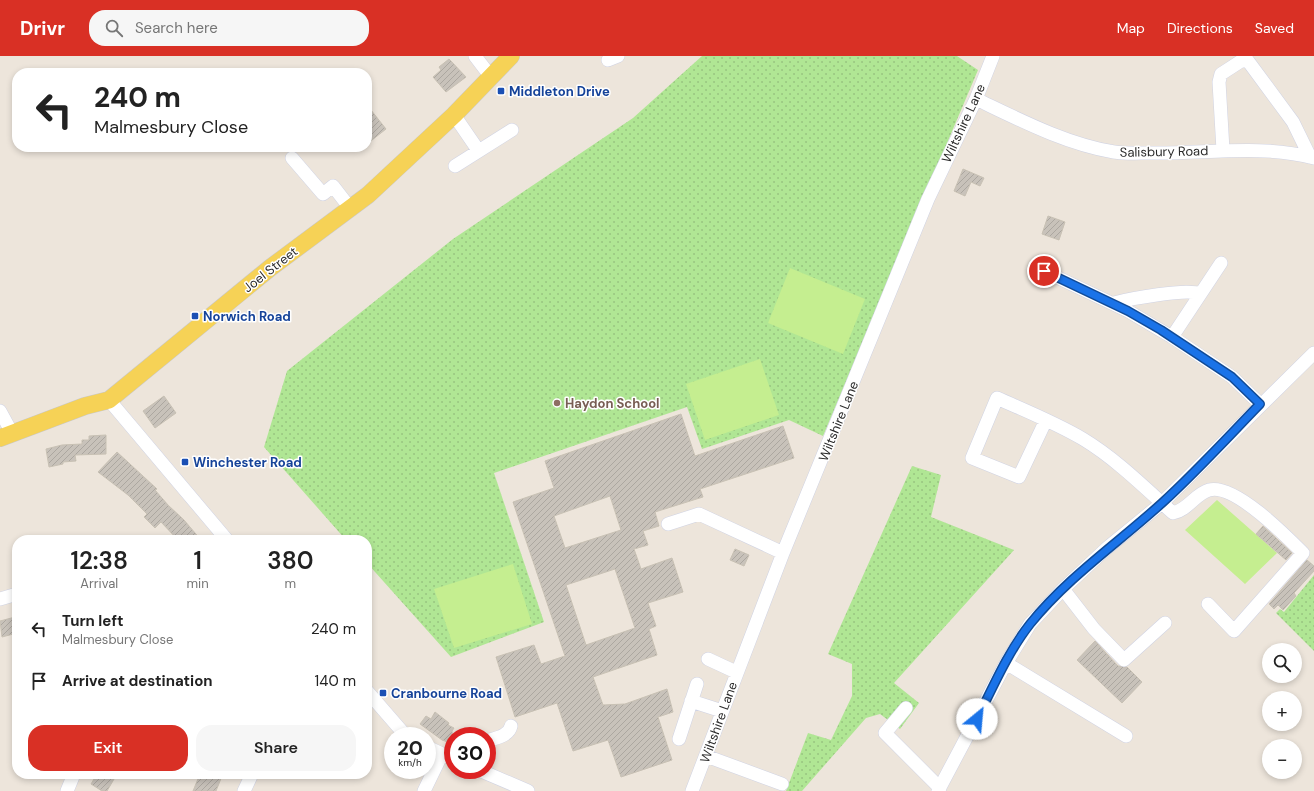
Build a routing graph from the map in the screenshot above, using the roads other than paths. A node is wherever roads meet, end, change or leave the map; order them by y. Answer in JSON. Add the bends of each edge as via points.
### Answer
{"nodes":[{"id":1,"x":475,"y":56,"type":"edge"},
{"id":2,"x":511,"y":56,"type":"edge"},
{"id":3,"x":993,"y":56,"type":"edge"},
{"id":4,"x":491,"y":77,"type":"junction"},
{"id":5,"x":976,"y":99,"type":"junction"},
{"id":6,"x":454,"y":115,"type":"junction"},
{"id":7,"x":512,"y":130,"type":"dead end"},
{"id":8,"x":478,"y":150,"type":"junction"},
{"id":9,"x":1223,"y":150,"type":"junction"},
{"id":10,"x":1312,"y":157,"type":"edge"},
{"id":11,"x":292,"y":158,"type":"dead end"},
{"id":12,"x":455,"y":166,"type":"dead end"},
{"id":13,"x":350,"y":208,"type":"junction"},
{"id":14,"x":1221,"y":263,"type":"dead end"},
{"id":15,"x":1044,"y":271,"type":"dead end"},
{"id":16,"x":1200,"y":294,"type":"junction"},
{"id":17,"x":1114,"y":303,"type":"junction"},
{"id":18,"x":1172,"y":337,"type":"junction"},
{"id":19,"x":1314,"y":352,"type":"edge"},
{"id":20,"x":109,"y":400,"type":"junction"},
{"id":21,"x":1260,"y":404,"type":"junction"},
{"id":22,"x":0,"y":411,"type":"edge"},
{"id":23,"x":1046,"y":420,"type":"junction"},
{"id":24,"x":6,"y":436,"type":"edge"},
{"id":25,"x":1162,"y":503,"type":"junction"},
{"id":26,"x":668,"y":524,"type":"dead end"},
{"id":27,"x":222,"y":535,"type":"edge"},
{"id":28,"x":783,"y":552,"type":"junction"},
{"id":29,"x":1063,"y":589,"type":"junction"},
{"id":30,"x":12,"y":595,"type":"edge"},
{"id":31,"x":0,"y":599,"type":"edge"},
{"id":32,"x":1208,"y":604,"type":"dead end"},
{"id":33,"x":1164,"y":623,"type":"dead end"},
{"id":34,"x":708,"y":659,"type":"dead end"},
{"id":35,"x":1006,"y":663,"type":"junction"},
{"id":36,"x":736,"y":672,"type":"junction"},
{"id":37,"x":697,"y":684,"type":"dead end"},
{"id":38,"x":372,"y":697,"type":"edge"},
{"id":39,"x":691,"y":701,"type":"junction"},
{"id":40,"x":906,"y":708,"type":"dead end"},
{"id":41,"x":722,"y":711,"type":"junction"},
{"id":42,"x":511,"y":726,"type":"dead end"},
{"id":43,"x":398,"y":727,"type":"edge"},
{"id":44,"x":1126,"y":736,"type":"dead end"},
{"id":45,"x":496,"y":738,"type":"edge"},
{"id":46,"x":679,"y":739,"type":"dead end"},
{"id":47,"x":706,"y":756,"type":"junction"},
{"id":48,"x":444,"y":762,"type":"edge"},
{"id":49,"x":496,"y":777,"type":"edge"},
{"id":50,"x":72,"y":779,"type":"edge"},
{"id":51,"x":250,"y":779,"type":"edge"},
{"id":52,"x":782,"y":784,"type":"dead end"},
{"id":53,"x":939,"y":789,"type":"edge"},
{"id":54,"x":67,"y":791,"type":"edge"},
{"id":55,"x":244,"y":791,"type":"edge"},
{"id":56,"x":424,"y":791,"type":"edge"},
{"id":57,"x":528,"y":791,"type":"edge"},
{"id":58,"x":692,"y":791,"type":"edge"}],
"edges":[{"from":1,"to":4,"type":"street"},
{"from":2,"to":4,"type":"main road","name":"Joel Street"},
{"from":3,"to":5,"type":"street","name":"Wiltshire Lane"},
{"from":4,"to":6,"type":"main road","name":"Joel Street"},
{"from":5,"to":9,"type":"street","name":"Salisbury Road","via":[[1048,132],[1115,152],[1170,153]]},
{"from":5,"to":28,"type":"street","name":"Wiltshire Lane","via":[[928,199]]},
{"from":6,"to":8,"type":"street"},
{"from":6,"to":13,"type":"main road","name":"Joel Street","via":[[368,195]]},
{"from":7,"to":8,"type":"street"},
{"from":8,"to":12,"type":"street"},
{"from":9,"to":10,"type":"street","name":"Salisbury Road","via":[[1287,152]]},
{"from":9,"to":10,"type":"street","via":[[1219,82],[1221,74],[1241,60],[1248,62],[1293,122]]},
{"from":11,"to":13,"type":"street","via":[[323,194],[333,186]]},
{"from":13,"to":20,"type":"main road","name":"Joel Street","via":[[270,268]]},
{"from":14,"to":16,"type":"street"},
{"from":15,"to":17,"type":"street"},
{"from":16,"to":17,"type":"street","via":[[1189,292]]},
{"from":16,"to":18,"type":"street"},
{"from":17,"to":18,"type":"street"},
{"from":18,"to":21,"type":"street","via":[[1232,377]]},
{"from":19,"to":21,"type":"street"},
{"from":20,"to":24,"type":"main road","name":"Joel Street","via":[[85,406]]},
{"from":20,"to":27,"type":"street"},
{"from":21,"to":25,"type":"street"},
{"from":22,"to":24,"type":"street"},
{"from":23,"to":23,"type":"street","via":[[1019,477],[972,458],[997,398]]},
{"from":23,"to":25,"type":"street","via":[[1084,440],[1137,479]]},
{"from":25,"to":29,"type":"street","via":[[1107,548]]},
{"from":25,"to":32,"type":"street","via":[[1173,513],[1180,512],[1208,490],[1218,489],[1262,513],[1303,553],[1234,631]]},
{"from":26,"to":28,"type":"street","via":[[699,514]]},
{"from":28,"to":36,"type":"street","name":"Wiltshire Lane"},
{"from":29,"to":33,"type":"street","via":[[1094,630],[1124,660]]},
{"from":29,"to":35,"type":"street","via":[[1030,624]]},
{"from":30,"to":31,"type":"street"},
{"from":34,"to":36,"type":"street"},
{"from":35,"to":44,"type":"street"},
{"from":35,"to":53,"type":"street"},
{"from":36,"to":41,"type":"street","name":"Wiltshire Lane"},
{"from":37,"to":39,"type":"street"},
{"from":38,"to":43,"type":"street"},
{"from":39,"to":41,"type":"street"},
{"from":39,"to":46,"type":"street"},
{"from":40,"to":53,"type":"street","via":[[885,733]]},
{"from":41,"to":47,"type":"street","name":"Wiltshire Lane"},
{"from":42,"to":45,"type":"street","via":[[507,734]]},
{"from":47,"to":52,"type":"street"},
{"from":47,"to":58,"type":"street","name":"Wiltshire Lane"},
{"from":48,"to":56,"type":"street"},
{"from":49,"to":57,"type":"street"},
{"from":50,"to":54,"type":"street"},
{"from":51,"to":55,"type":"street"}]}
